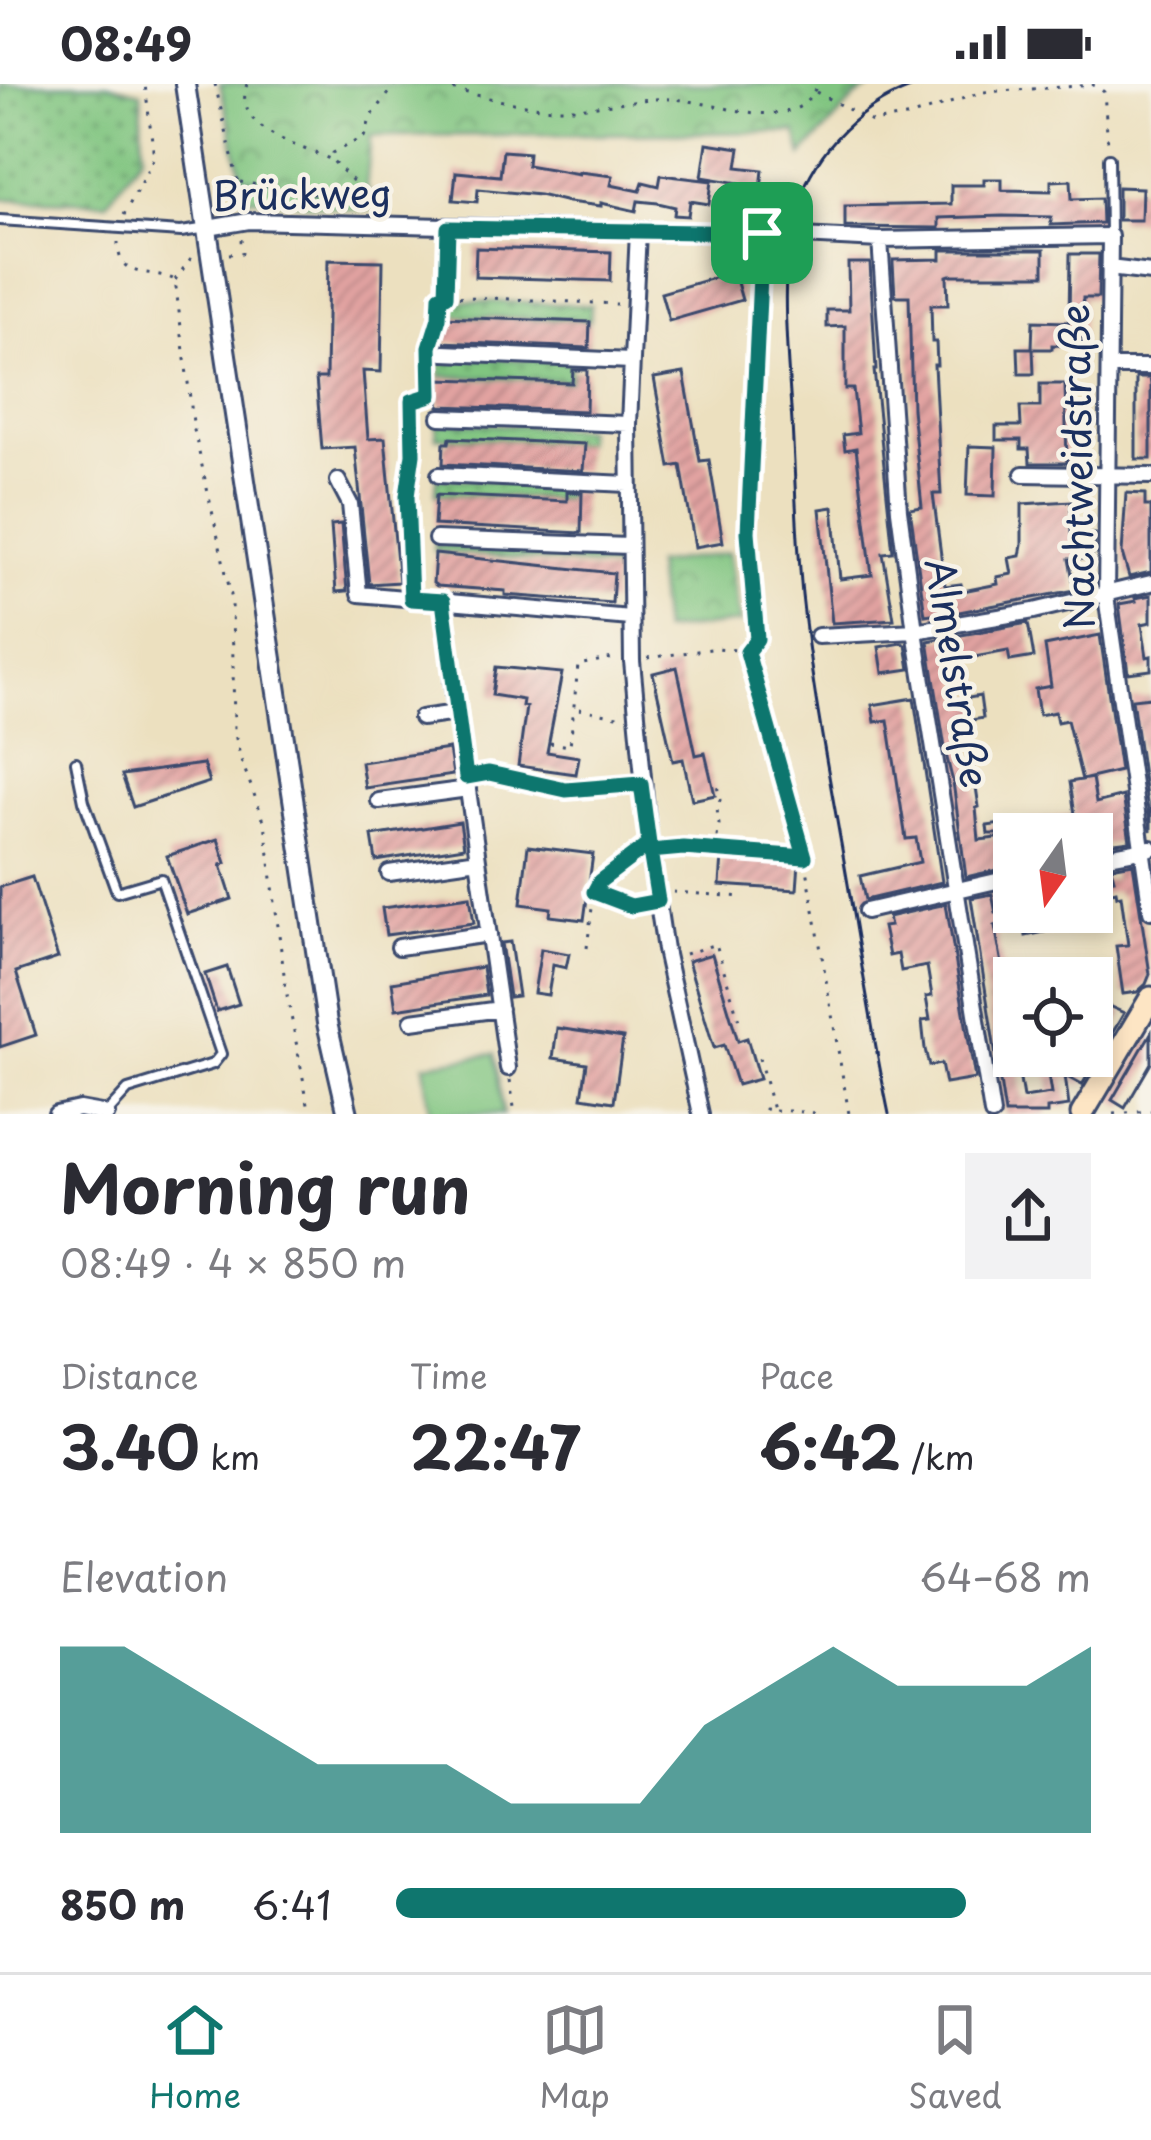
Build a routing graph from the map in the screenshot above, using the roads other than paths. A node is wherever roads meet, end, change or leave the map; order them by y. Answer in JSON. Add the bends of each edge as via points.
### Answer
{"nodes":[{"id":1,"x":185,"y":84,"type":"edge"},
{"id":2,"x":1109,"y":158,"type":"road end"},
{"id":3,"x":0,"y":220,"type":"edge"},
{"id":4,"x":208,"y":228,"type":"junction"},
{"id":5,"x":638,"y":231,"type":"junction"},
{"id":6,"x":1109,"y":236,"type":"junction"},
{"id":7,"x":880,"y":240,"type":"junction"},
{"id":8,"x":1109,"y":268,"type":"junction"},
{"id":9,"x":1151,"y":273,"type":"edge"},
{"id":10,"x":435,"y":354,"type":"road end"},
{"id":11,"x":632,"y":361,"type":"junction"},
{"id":12,"x":1109,"y":367,"type":"junction"},
{"id":13,"x":1151,"y":367,"type":"edge"},
{"id":14,"x":440,"y":417,"type":"dead end"},
{"id":15,"x":628,"y":424,"type":"junction"},
{"id":16,"x":1023,"y":474,"type":"dead end"},
{"id":17,"x":439,"y":475,"type":"dead end"},
{"id":18,"x":1107,"y":475,"type":"junction"},
{"id":19,"x":1151,"y":476,"type":"edge"},
{"id":20,"x":338,"y":481,"type":"dead end"},
{"id":21,"x":628,"y":484,"type":"junction"},
{"id":22,"x":436,"y":539,"type":"dead end"},
{"id":23,"x":629,"y":546,"type":"junction"},
{"id":24,"x":1151,"y":583,"type":"edge"},
{"id":25,"x":1106,"y":596,"type":"junction"},
{"id":26,"x":630,"y":618,"type":"junction"},
{"id":27,"x":915,"y":631,"type":"junction"},
{"id":28,"x":818,"y":636,"type":"dead end"},
{"id":29,"x":452,"y":680,"type":"road end"},
{"id":30,"x":456,"y":713,"type":"junction"},
{"id":31,"x":421,"y":718,"type":"dead end"},
{"id":32,"x":76,"y":762,"type":"dead end"},
{"id":33,"x":467,"y":783,"type":"junction"},
{"id":34,"x":641,"y":784,"type":"junction"},
{"id":35,"x":379,"y":801,"type":"dead end"},
{"id":36,"x":1146,"y":848,"type":"edge"},
{"id":37,"x":1113,"y":855,"type":"edge"},
{"id":38,"x":478,"y":860,"type":"junction"},
{"id":39,"x":389,"y":873,"type":"dead end"},
{"id":40,"x":993,"y":882,"type":"edge"},
{"id":41,"x":957,"y":890,"type":"junction"},
{"id":42,"x":866,"y":911,"type":"dead end"},
{"id":43,"x":1151,"y":911,"type":"edge"},
{"id":44,"x":489,"y":934,"type":"junction"},
{"id":45,"x":400,"y":947,"type":"dead end"},
{"id":46,"x":1151,"y":998,"type":"edge"},
{"id":47,"x":500,"y":1009,"type":"junction"},
{"id":48,"x":412,"y":1021,"type":"dead end"},
{"id":49,"x":508,"y":1068,"type":"road end"},
{"id":50,"x":107,"y":1113,"type":"edge"},
{"id":51,"x":56,"y":1114,"type":"edge"},
{"id":52,"x":348,"y":1114,"type":"edge"},
{"id":53,"x":701,"y":1114,"type":"edge"},
{"id":54,"x":992,"y":1114,"type":"edge"},
{"id":55,"x":1082,"y":1114,"type":"edge"}],
"edges":[{"from":1,"to":4,"type":"street"},
{"from":2,"to":6,"type":"lane"},
{"from":3,"to":4,"type":"lane","name":"Brückweg"},
{"from":4,"to":5,"type":"street","name":"Brückweg","via":[[249,221]]},
{"from":4,"to":52,"type":"street","via":[[327,1023]]},
{"from":5,"to":7,"type":"street","name":"Brückweg"},
{"from":5,"to":11,"type":"street"},
{"from":6,"to":7,"type":"street","name":"Brückweg"},
{"from":6,"to":8,"type":"street","name":"Nachtweidstraße"},
{"from":7,"to":27,"type":"street","name":"Almelstraße"},
{"from":8,"to":9,"type":"street"},
{"from":8,"to":12,"type":"street","name":"Nachtweidstraße"},
{"from":10,"to":11,"type":"street"},
{"from":11,"to":15,"type":"street"},
{"from":12,"to":13,"type":"street"},
{"from":12,"to":18,"type":"street","name":"Nachtweidstraße"},
{"from":14,"to":15,"type":"street"},
{"from":15,"to":21,"type":"street"},
{"from":16,"to":18,"type":"street"},
{"from":17,"to":21,"type":"street"},
{"from":18,"to":19,"type":"street"},
{"from":18,"to":25,"type":"street","name":"Nachtweidstraße"},
{"from":20,"to":26,"type":"street","via":[[350,504],[358,594]]},
{"from":21,"to":23,"type":"street"},
{"from":22,"to":23,"type":"street"},
{"from":23,"to":26,"type":"street"},
{"from":24,"to":25,"type":"street"},
{"from":25,"to":27,"type":"street"},
{"from":25,"to":36,"type":"street","name":"Nachtweidstraße"},
{"from":26,"to":34,"type":"street"},
{"from":27,"to":28,"type":"street"},
{"from":27,"to":41,"type":"street","name":"Almelstraße"},
{"from":29,"to":30,"type":"street"},
{"from":30,"to":31,"type":"street"},
{"from":30,"to":33,"type":"street"},
{"from":32,"to":50,"type":"lane","via":[[117,892],[161,879],[221,1054],[213,1064],[128,1090]]},
{"from":33,"to":34,"type":"street","via":[[489,773],[566,790]]},
{"from":33,"to":35,"type":"street"},
{"from":33,"to":38,"type":"street"},
{"from":34,"to":53,"type":"street"},
{"from":36,"to":37,"type":"street"},
{"from":36,"to":43,"type":"street","name":"Nachtweidstraße"},
{"from":38,"to":39,"type":"street"},
{"from":38,"to":44,"type":"street"},
{"from":40,"to":41,"type":"street"},
{"from":41,"to":42,"type":"street"},
{"from":41,"to":54,"type":"street","name":"Almelstraße"},
{"from":44,"to":45,"type":"street"},
{"from":44,"to":47,"type":"street"},
{"from":46,"to":55,"type":"main road"},
{"from":47,"to":48,"type":"street"},
{"from":47,"to":49,"type":"street"},
{"from":50,"to":51,"type":"street"}]}
